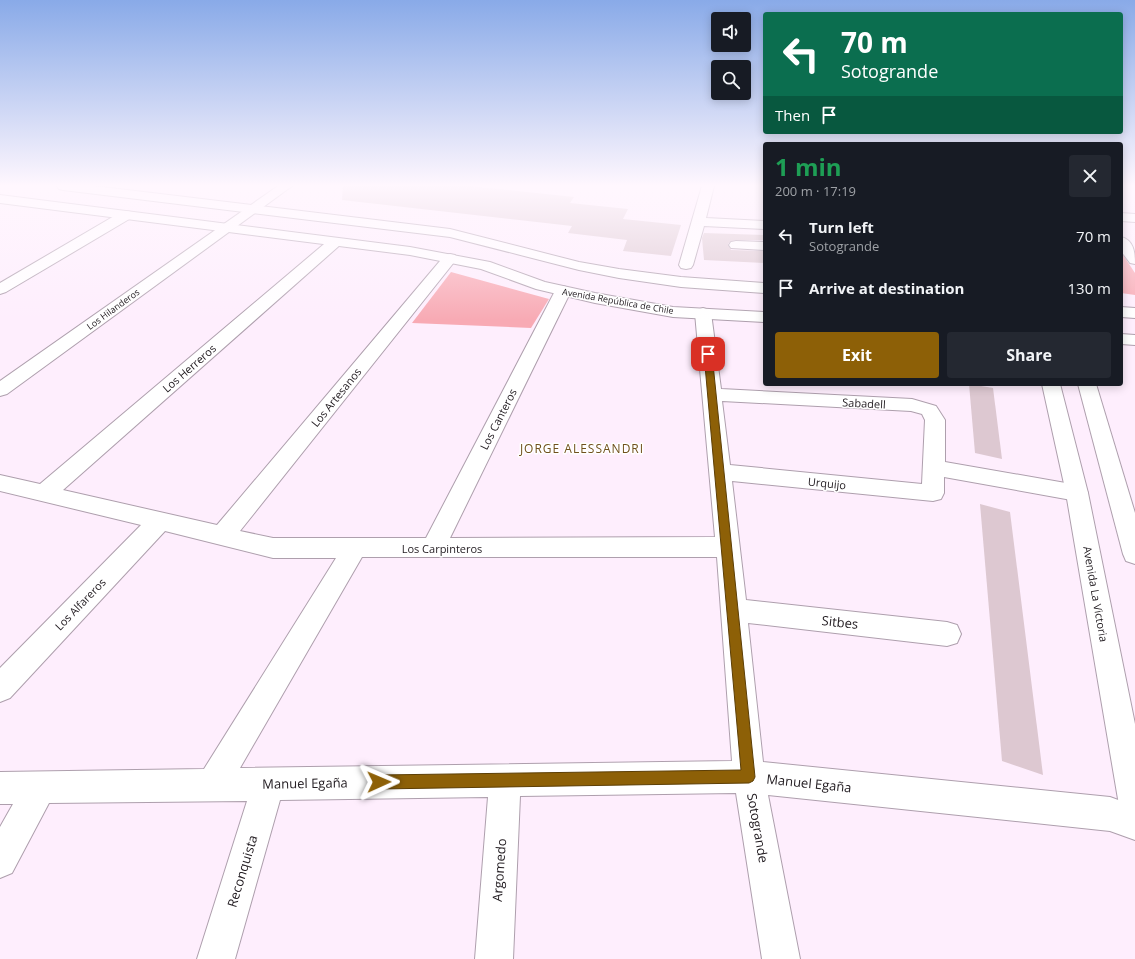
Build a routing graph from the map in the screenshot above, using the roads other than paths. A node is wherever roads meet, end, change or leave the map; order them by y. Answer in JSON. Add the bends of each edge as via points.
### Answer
{"nodes":[{"id":1,"x":99,"y":231,"type":"edge"},
{"id":2,"x":222,"y":231,"type":"edge"},
{"id":3,"x":247,"y":231,"type":"edge"},
{"id":4,"x":432,"y":231,"type":"edge"},
{"id":5,"x":696,"y":231,"type":"edge"},
{"id":6,"x":335,"y":242,"type":"junction"},
{"id":7,"x":1123,"y":244,"type":"edge"},
{"id":8,"x":736,"y":245,"type":"dead end"},
{"id":9,"x":763,"y":246,"type":"edge"},
{"id":10,"x":450,"y":258,"type":"junction"},
{"id":11,"x":1135,"y":260,"type":"edge"},
{"id":12,"x":686,"y":265,"type":"dead end"},
{"id":13,"x":763,"y":288,"type":"edge"},
{"id":14,"x":0,"y":289,"type":"edge"},
{"id":15,"x":563,"y":291,"type":"junction"},
{"id":16,"x":1123,"y":312,"type":"edge"},
{"id":17,"x":704,"y":313,"type":"junction"},
{"id":18,"x":1135,"y":313,"type":"edge"},
{"id":19,"x":763,"y":317,"type":"edge"},
{"id":20,"x":1123,"y":339,"type":"edge"},
{"id":21,"x":1135,"y":340,"type":"edge"},
{"id":22,"x":1051,"y":386,"type":"edge"},
{"id":23,"x":1087,"y":386,"type":"edge"},
{"id":24,"x":0,"y":390,"type":"edge"},
{"id":25,"x":713,"y":395,"type":"junction"},
{"id":26,"x":934,"y":468,"type":"junction"},
{"id":27,"x":720,"y":472,"type":"junction"},
{"id":28,"x":0,"y":483,"type":"edge"},
{"id":29,"x":934,"y":493,"type":"joint"},
{"id":30,"x":1078,"y":493,"type":"junction"},
{"id":31,"x":44,"y":494,"type":"junction"},
{"id":32,"x":160,"y":521,"type":"junction"},
{"id":33,"x":222,"y":536,"type":"junction"},
{"id":34,"x":728,"y":547,"type":"junction"},
{"id":35,"x":355,"y":548,"type":"junction"},
{"id":36,"x":433,"y":548,"type":"junction"},
{"id":37,"x":1135,"y":554,"type":"edge"},
{"id":38,"x":733,"y":610,"type":"junction"},
{"id":39,"x":947,"y":634,"type":"dead end"},
{"id":40,"x":0,"y":688,"type":"edge"},
{"id":41,"x":749,"y":777,"type":"junction"},
{"id":42,"x":505,"y":780,"type":"junction"},
{"id":43,"x":268,"y":784,"type":"junction"},
{"id":44,"x":212,"y":785,"type":"junction"},
{"id":45,"x":40,"y":787,"type":"junction"},
{"id":46,"x":0,"y":788,"type":"edge"},
{"id":47,"x":1135,"y":805,"type":"edge"},
{"id":48,"x":1135,"y":823,"type":"edge"},
{"id":49,"x":0,"y":861,"type":"edge"},
{"id":50,"x":216,"y":959,"type":"edge"},
{"id":51,"x":494,"y":959,"type":"edge"},
{"id":52,"x":782,"y":959,"type":"edge"}],
"edges":[{"from":1,"to":14,"type":"street"},
{"from":2,"to":24,"type":"street","name":"Los Hilanderos"},
{"from":3,"to":6,"type":"street","name":"Avenida República de Chile"},
{"from":4,"to":13,"type":"street","via":[[493,242],[576,266],[636,277],[703,285]]},
{"from":5,"to":12,"type":"street"},
{"from":6,"to":10,"type":"street","name":"Avenida República de Chile"},
{"from":6,"to":31,"type":"street","name":"Los Herreros"},
{"from":7,"to":11,"type":"street"},
{"from":8,"to":9,"type":"street"},
{"from":10,"to":15,"type":"street","name":"Avenida República de Chile","via":[[485,265]]},
{"from":10,"to":33,"type":"street","name":"Los Artesanos"},
{"from":15,"to":17,"type":"street","name":"Avenida República de Chile","via":[[673,312]]},
{"from":15,"to":36,"type":"street","name":"Los Canteros"},
{"from":16,"to":18,"type":"street"},
{"from":17,"to":19,"type":"street","name":"Avenida República de Chile"},
{"from":17,"to":25,"type":"street","name":"Sotogrande"},
{"from":20,"to":21,"type":"street"},
{"from":22,"to":30,"type":"street","name":"Avenida La Victoria"},
{"from":23,"to":37,"type":"street"},
{"from":25,"to":26,"type":"street","name":"Sabadell","via":[[912,405],[929,410],[935,420]]},
{"from":25,"to":27,"type":"street","name":"Sotogrande"},
{"from":26,"to":29,"type":"street","name":"Sabadell"},
{"from":26,"to":30,"type":"street"},
{"from":27,"to":29,"type":"street","name":"Urquijo"},
{"from":27,"to":34,"type":"street","name":"Sotogrande"},
{"from":28,"to":31,"type":"street"},
{"from":30,"to":47,"type":"street","name":"Avenida La Victoria"},
{"from":31,"to":32,"type":"street"},
{"from":32,"to":33,"type":"street","name":"Los Carpinteros"},
{"from":32,"to":40,"type":"street","name":"Los Alfareros"},
{"from":33,"to":35,"type":"street","name":"Los Carpinteros","via":[[273,548]]},
{"from":34,"to":36,"type":"street","name":"Los Carpinteros"},
{"from":34,"to":38,"type":"street","name":"Sotogrande"},
{"from":35,"to":36,"type":"street","name":"Los Carpinteros"},
{"from":35,"to":44,"type":"street"},
{"from":38,"to":39,"type":"street","name":"Sitbes"},
{"from":38,"to":41,"type":"street","name":"Sotogrande"},
{"from":41,"to":42,"type":"street","name":"Manuel Egaña"},
{"from":41,"to":48,"type":"street","name":"Manuel Egaña","via":[[1110,814]]},
{"from":41,"to":52,"type":"street","name":"Sotogrande"},
{"from":42,"to":43,"type":"street","name":"Manuel Egaña"},
{"from":42,"to":51,"type":"street","name":"Argomedo"},
{"from":43,"to":44,"type":"street","name":"Manuel Egaña"},
{"from":43,"to":50,"type":"street","name":"Reconquista"},
{"from":44,"to":45,"type":"street","name":"Manuel Egaña"},
{"from":45,"to":46,"type":"street","name":"Manuel Egaña"},
{"from":45,"to":49,"type":"street"}]}
